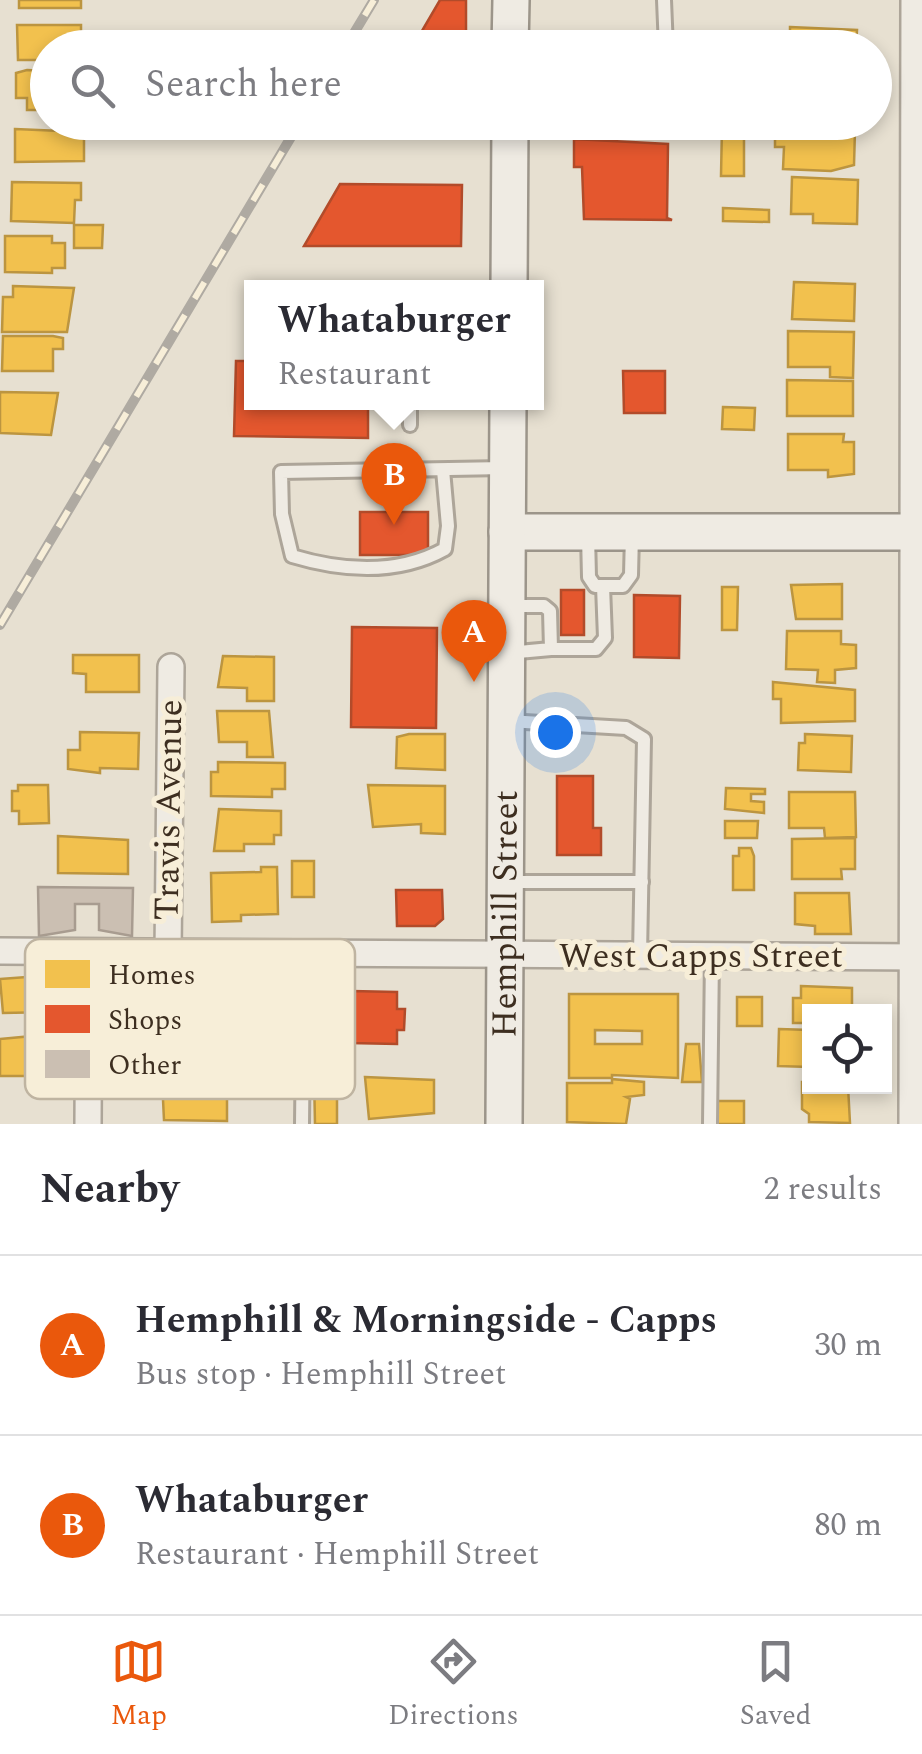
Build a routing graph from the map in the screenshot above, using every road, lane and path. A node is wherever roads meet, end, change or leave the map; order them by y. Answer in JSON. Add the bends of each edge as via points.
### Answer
{"nodes":[{"id":1,"x":510,"y":0,"type":"edge"},
{"id":2,"x":664,"y":0,"type":"edge"},
{"id":3,"x":914,"y":0,"type":"edge"},
{"id":4,"x":510,"y":30,"type":"edge"},
{"id":5,"x":665,"y":30,"type":"edge"},
{"id":6,"x":510,"y":140,"type":"edge"},
{"id":7,"x":509,"y":280,"type":"edge"},
{"id":8,"x":410,"y":410,"type":"edge"},
{"id":9,"x":508,"y":410,"type":"edge"},
{"id":10,"x":410,"y":424,"type":"dead end"},
{"id":11,"x":508,"y":468,"type":"junction"},
{"id":12,"x":443,"y":470,"type":"junction"},
{"id":13,"x":508,"y":532,"type":"junction"},
{"id":14,"x":588,"y":532,"type":"junction"},
{"id":15,"x":632,"y":532,"type":"junction"},
{"id":16,"x":918,"y":532,"type":"edge"},
{"id":17,"x":603,"y":586,"type":"junction"},
{"id":18,"x":507,"y":606,"type":"junction"},
{"id":19,"x":551,"y":649,"type":"junction"},
{"id":20,"x":506,"y":653,"type":"junction"},
{"id":21,"x":171,"y":667,"type":"dead end"},
{"id":22,"x":506,"y":721,"type":"junction"},
{"id":23,"x":505,"y":882,"type":"junction"},
{"id":24,"x":642,"y":882,"type":"junction"},
{"id":25,"x":168,"y":939,"type":"edge"},
{"id":26,"x":0,"y":951,"type":"edge"},
{"id":27,"x":25,"y":951,"type":"edge"},
{"id":28,"x":355,"y":953,"type":"edge"},
{"id":29,"x":505,"y":954,"type":"junction"},
{"id":30,"x":640,"y":955,"type":"junction"},
{"id":31,"x":712,"y":956,"type":"junction"},
{"id":32,"x":917,"y":958,"type":"edge"},
{"id":33,"x":88,"y":1099,"type":"edge"},
{"id":34,"x":302,"y":1099,"type":"edge"},
{"id":35,"x":88,"y":1124,"type":"edge"},
{"id":36,"x":302,"y":1124,"type":"edge"},
{"id":37,"x":504,"y":1124,"type":"edge"},
{"id":38,"x":710,"y":1124,"type":"edge"},
{"id":39,"x":912,"y":1124,"type":"edge"}],
"edges":[{"from":1,"to":4,"type":"main road"},
{"from":2,"to":5,"type":"lane"},
{"from":3,"to":16,"type":"street"},
{"from":6,"to":7,"type":"main road"},
{"from":8,"to":10,"type":"lane"},
{"from":9,"to":11,"type":"main road","name":"Hemphill Street"},
{"from":11,"to":12,"type":"lane"},
{"from":11,"to":13,"type":"main road","name":"Hemphill Street"},
{"from":12,"to":12,"type":"lane","via":[[282,472],[292,556],[334,568],[418,564],[444,550]]},
{"from":13,"to":14,"type":"main road"},
{"from":13,"to":18,"type":"main road","name":"Hemphill Street"},
{"from":14,"to":15,"type":"main road"},
{"from":14,"to":17,"type":"lane","via":[[589,578]]},
{"from":15,"to":16,"type":"main road"},
{"from":15,"to":17,"type":"lane","via":[[631,575],[623,586]]},
{"from":16,"to":32,"type":"street"},
{"from":17,"to":19,"type":"lane","via":[[604,638],[596,649]]},
{"from":18,"to":19,"type":"lane","via":[[550,611]]},
{"from":18,"to":20,"type":"main road","name":"Hemphill Street"},
{"from":19,"to":20,"type":"lane"},
{"from":20,"to":22,"type":"main road","name":"Hemphill Street"},
{"from":21,"to":25,"type":"street","name":"Travis Avenue"},
{"from":22,"to":23,"type":"main road","name":"Hemphill Street"},
{"from":22,"to":24,"type":"lane","via":[[626,728],[644,739]]},
{"from":23,"to":24,"type":"lane"},
{"from":23,"to":29,"type":"main road","name":"Hemphill Street"},
{"from":24,"to":30,"type":"lane"},
{"from":26,"to":27,"type":"street","name":"West Capps Street"},
{"from":28,"to":29,"type":"street","name":"West Capps Street"},
{"from":29,"to":30,"type":"street","name":"West Capps Street"},
{"from":29,"to":37,"type":"main road","name":"Hemphill Street"},
{"from":30,"to":31,"type":"street","name":"West Capps Street"},
{"from":31,"to":32,"type":"street","name":"West Capps Street"},
{"from":31,"to":38,"type":"lane"},
{"from":32,"to":39,"type":"street"},
{"from":33,"to":35,"type":"street"},
{"from":34,"to":36,"type":"lane"}]}
